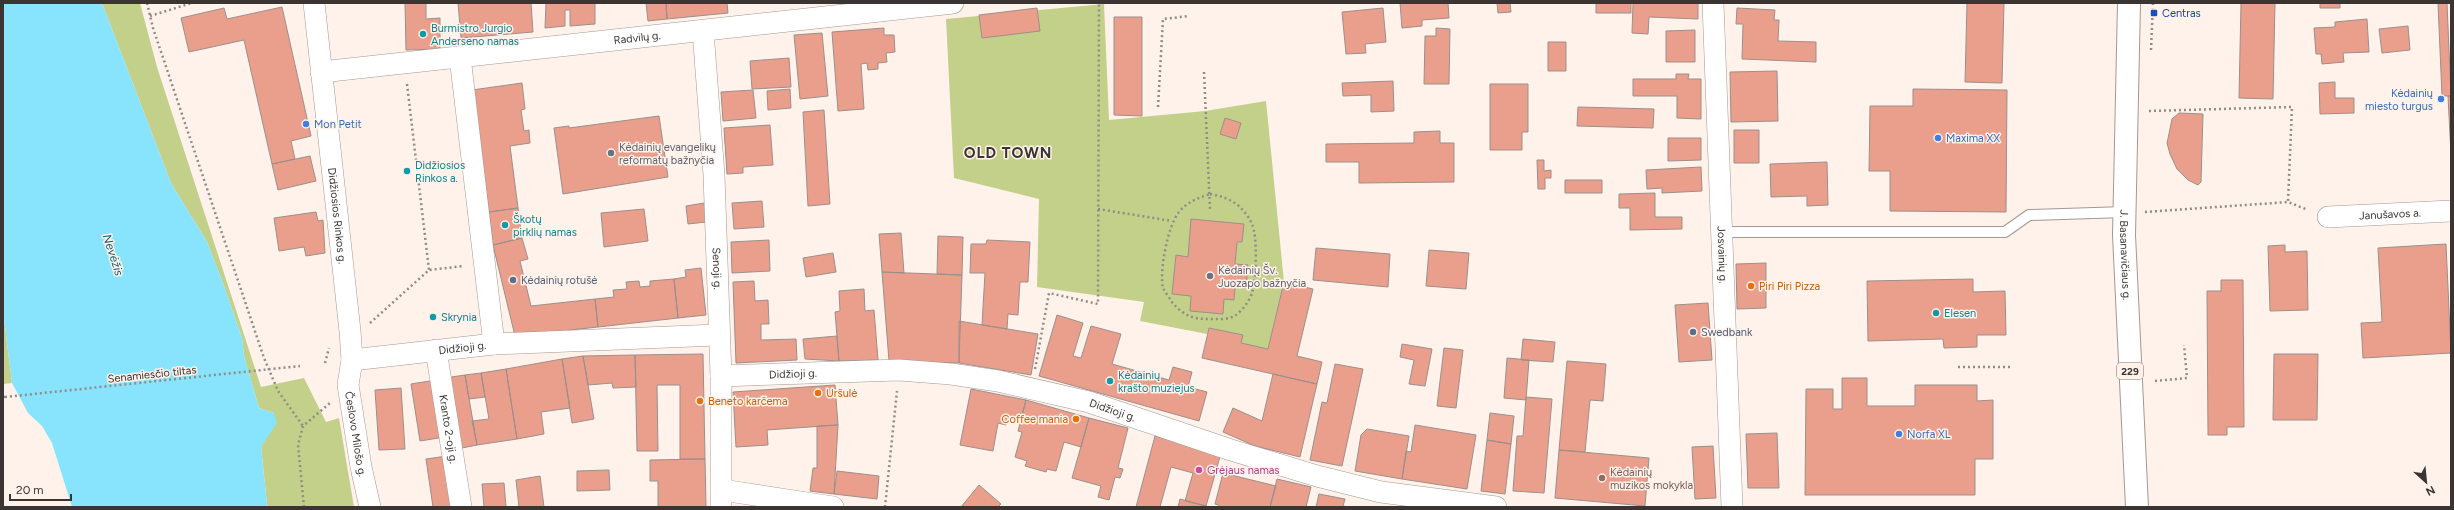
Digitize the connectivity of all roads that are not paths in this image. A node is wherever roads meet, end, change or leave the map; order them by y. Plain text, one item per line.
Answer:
1 (314, 3) edge
2 (953, 3) edge
3 (1713, 3) edge
4 (2129, 3) edge
5 (703, 31) junction
6 (460, 57) junction
7 (321, 72) junction
8 (2451, 211) edge
9 (2124, 212) junction
10 (2328, 217) road end
11 (1721, 232) junction
12 (718, 335) junction
13 (494, 344) junction
14 (436, 350) junction
15 (352, 360) junction
16 (721, 376) junction
17 (721, 499) edge
18 (1380, 499) edge
19 (370, 507) edge
20 (461, 507) edge
21 (832, 507) edge
22 (1496, 507) edge
23 (1732, 507) edge
24 (2137, 507) edge

1 - 7 street, Didžiosios Rinkos g.
2 - 5 street, Radvilų g.
3 - 11 street, Josvainių g.
4 - 9 main road, J. Basanavičiaus g. / 229
5 - 6 street, Radvilų g.
5 - 12 street, Senoji g.
6 - 7 street, Radvilų g.
6 - 13 street
7 - 15 street, Didžiosios Rinkos g.
8 - 10 street, Janušavos a.
9 - 11 lane
9 - 24 main road, J. Basanavičiaus g. / 229
11 - 23 street, Josvainių g.
12 - 13 street, Didžioji g.
12 - 16 street, Senoji g.
13 - 14 street, Didžioji g.
14 - 15 street, Didžioji g.
14 - 20 street, Kranto 2-oji g.
15 - 19 street, Česlovo Milošo g.
16 - 17 street, Senoji g.
16 - 18 street, Didžioji g.
17 - 21 street
18 - 22 street, Didžioji g.

